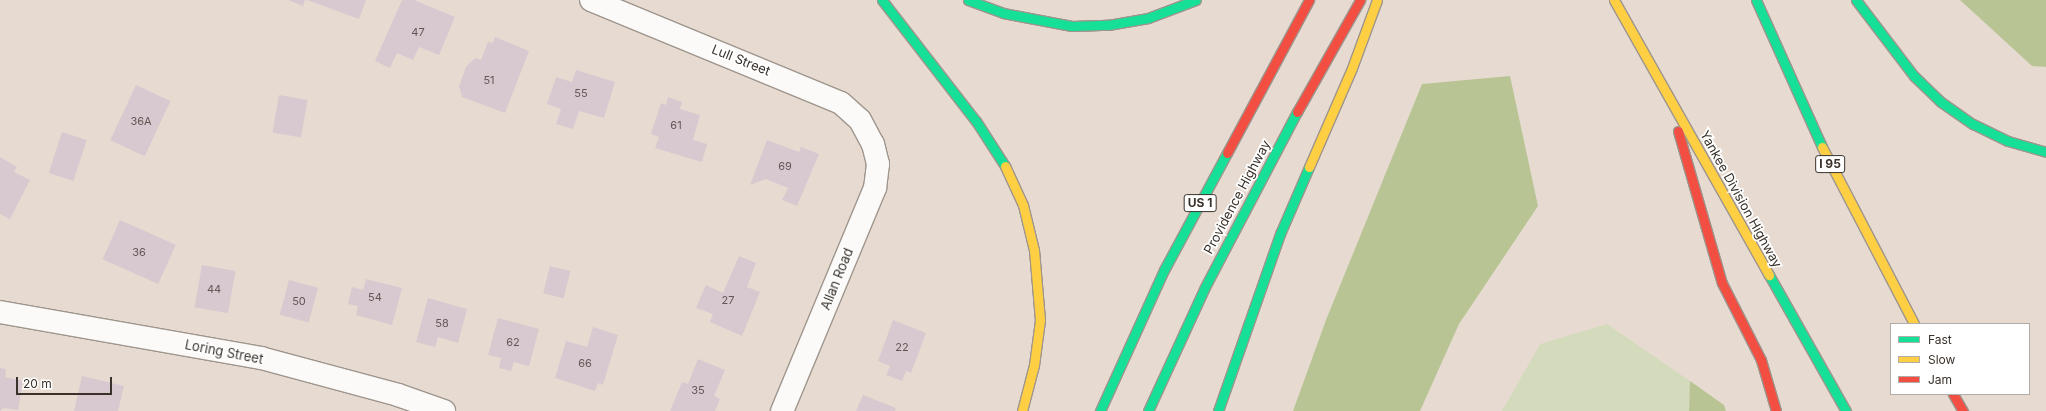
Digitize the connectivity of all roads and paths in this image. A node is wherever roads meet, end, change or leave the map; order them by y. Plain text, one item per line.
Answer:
1 (591, 0) edge
2 (882, 0) edge
3 (968, 0) edge
4 (1196, 0) edge
5 (1309, 0) edge
6 (1360, 0) edge
7 (1377, 0) edge
8 (1614, 0) edge
9 (1756, 0) edge
10 (1856, 0) edge
11 (1669, 97) junction
12 (873, 144) joint
13 (2046, 152) edge
14 (0, 312) edge
15 (1913, 323) edge
16 (1954, 395) edge
17 (444, 411) edge
18 (782, 411) edge
19 (1022, 411) edge
20 (1100, 411) edge
21 (1148, 411) edge
22 (1218, 411) edge
23 (1776, 411) edge
24 (1846, 411) edge
25 (1962, 411) edge

1 - 12 street, Lull Street
2 - 19 main road
3 - 4 main road
5 - 20 main road, US 1
6 - 21 main road, Providence Highway
7 - 22 main road
8 - 11 main road, Yankee Division Highway
9 - 15 main road, I 95
10 - 13 main road
11 - 23 main road
11 - 24 main road, Yankee Division Highway
12 - 18 street, Allan Road
14 - 17 street, Loring Street
16 - 25 main road

